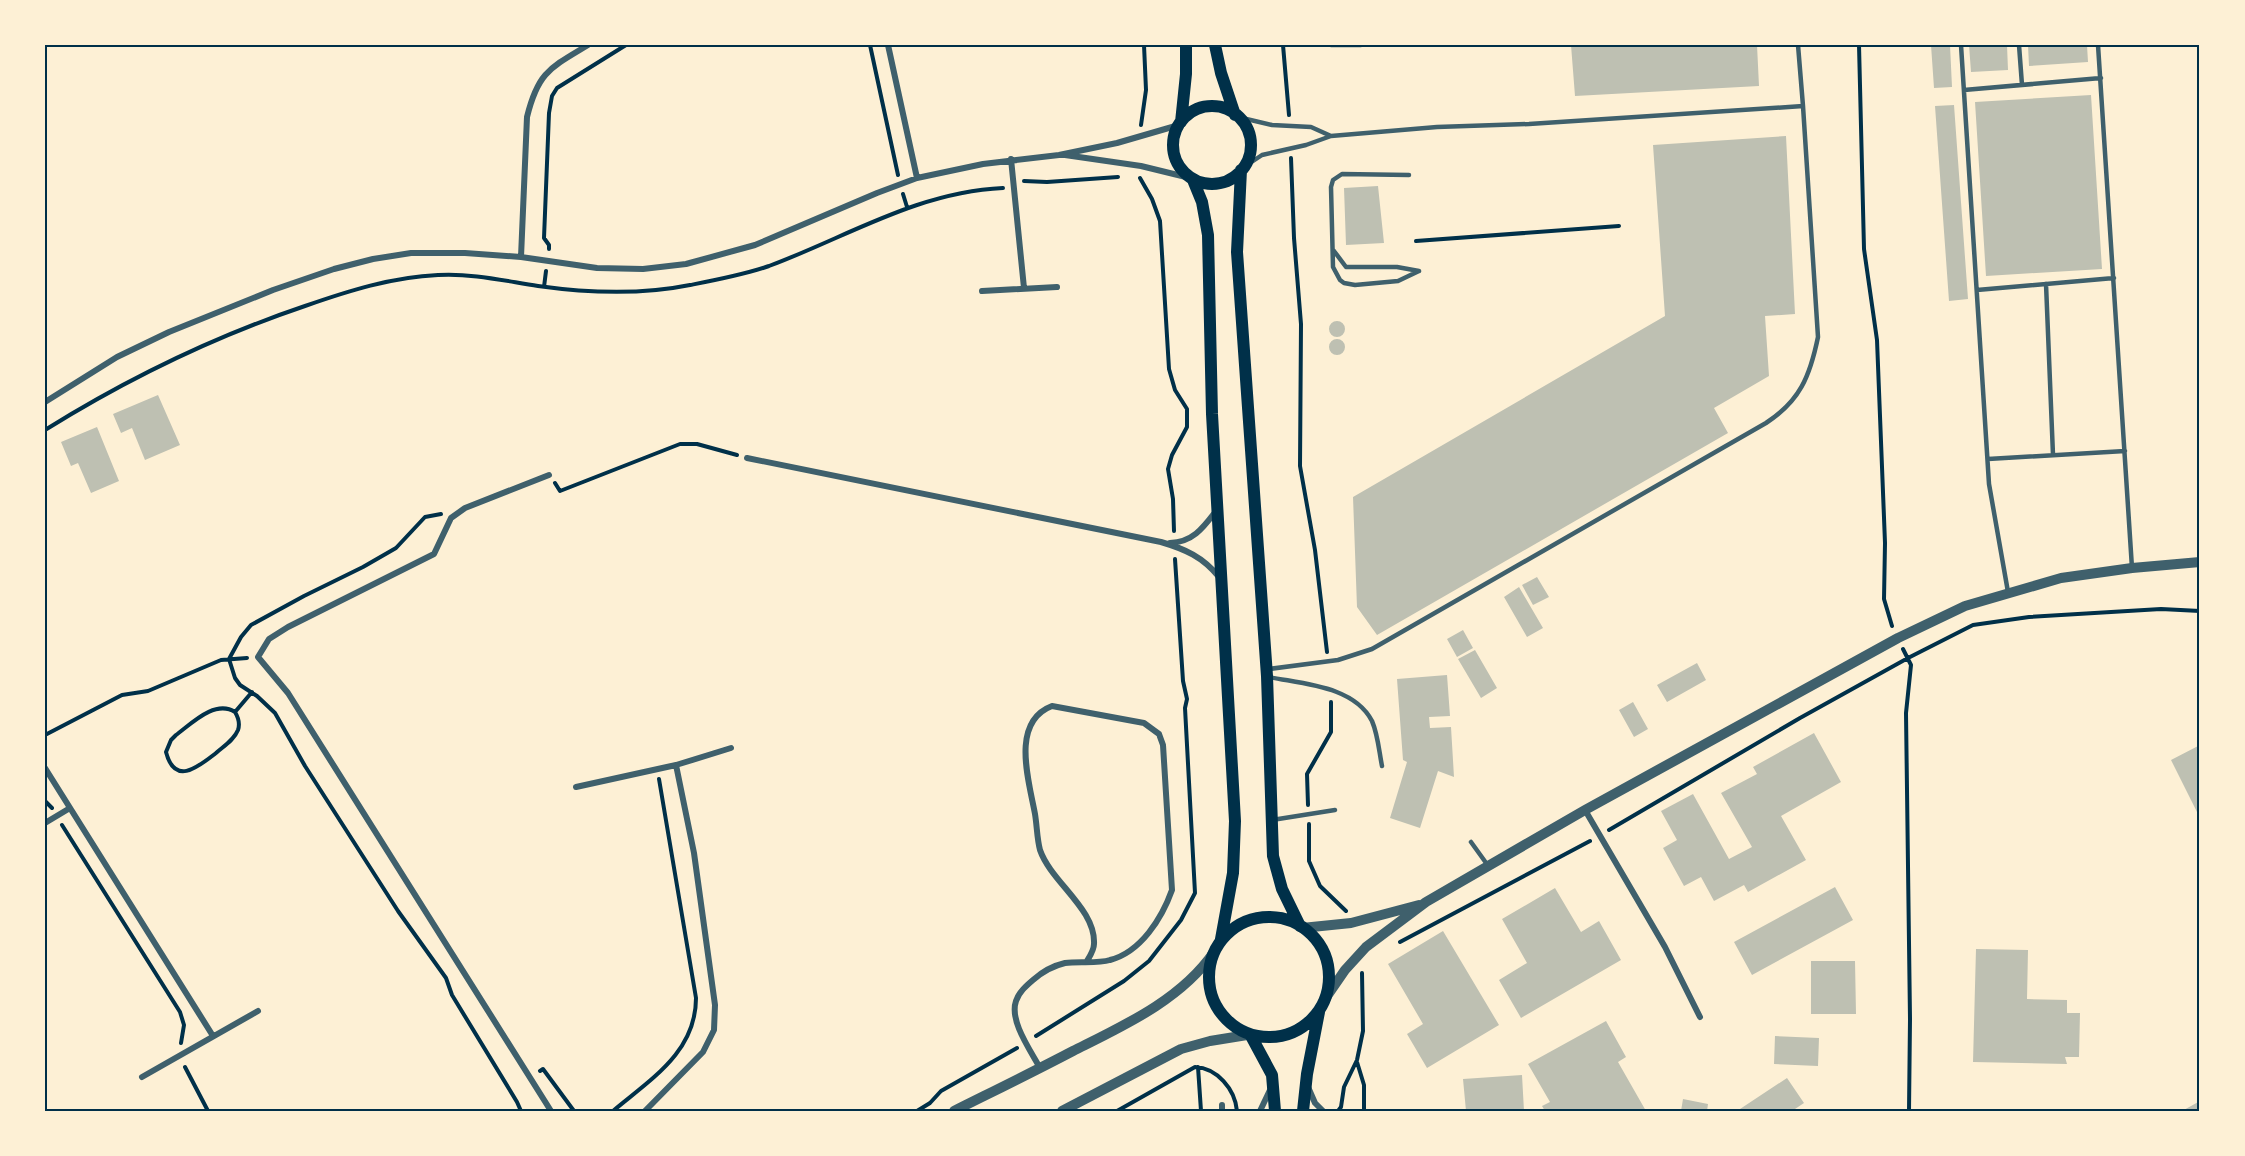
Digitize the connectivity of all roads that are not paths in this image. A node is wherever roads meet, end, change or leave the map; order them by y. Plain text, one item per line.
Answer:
1 (588, 45) edge
2 (888, 45) edge
3 (1215, 45) edge
4 (1331, 45) edge
5 (1361, 45) edge
6 (1798, 45) edge
7 (1961, 45) edge
8 (2019, 45) edge
9 (2098, 45) edge
10 (1184, 47) edge
11 (2101, 78) junction
12 (2022, 85) junction
13 (1964, 90) junction
14 (1803, 106) junction
15 (1237, 116) junction
16 (1180, 124) junction
17 (1330, 136) junction
18 (1059, 155) junction
19 (1011, 159) junction
20 (1243, 168) junction
21 (1409, 175) dead end
22 (917, 178) junction
23 (1192, 179) junction
24 (1333, 249) junction
25 (521, 257) junction
26 (2114, 278) junction
27 (2046, 284) junction
28 (1057, 287) dead end
29 (1024, 288) junction
30 (1977, 290) junction
31 (982, 291) dead end
32 (45, 402) edge
33 (2125, 451) junction
34 (2053, 455) junction
35 (747, 458) road end
36 (1988, 459) junction
37 (549, 475) road end
38 (1216, 511) junction
39 (1175, 544) junction
40 (2200, 562) edge
41 (2132, 568) junction
42 (1221, 580) junction
43 (2008, 592) junction
44 (1266, 672) junction
45 (731, 748) dead end
46 (676, 765) junction
47 (1382, 766) dead end
48 (45, 768) edge
49 (576, 787) dead end
50 (70, 808) junction
51 (1335, 810) dead end
52 (1585, 810) junction
53 (1271, 820) junction
54 (45, 823) edge
55 (1471, 842) dead end
56 (1490, 867) junction
57 (1426, 902) junction
58 (1301, 927) junction
59 (1221, 939) junction
60 (1214, 952) junction
61 (1087, 961) junction
62 (1322, 1005) junction
63 (258, 1011) dead end
64 (1700, 1017) dead end
65 (213, 1036) junction
66 (1249, 1036) junction
67 (1040, 1068) junction
68 (142, 1077) dead end
69 (1273, 1078) junction
70 (1306, 1084) junction
71 (551, 1111) edge
72 (645, 1111) edge
73 (954, 1111) edge
74 (1062, 1111) edge
75 (1260, 1111) edge
76 (1275, 1111) edge
77 (1303, 1111) edge
78 (1323, 1111) edge

1 - 25 street
2 - 22 street
3 - 15 main road
4 - 5 lane
6 - 14 lane
7 - 13 lane
8 - 12 lane
9 - 11 lane
10 - 16 main road
11 - 12 lane
11 - 26 lane
12 - 13 lane
13 - 30 lane
14 - 17 lane
14 - 44 lane
15 - 16 main road
15 - 17 lane
15 - 20 main road
16 - 18 street
16 - 23 main road
17 - 20 lane
18 - 19 street
18 - 23 street
19 - 22 street
19 - 29 street
20 - 23 main road
20 - 44 main road
21 - 24 lane
22 - 25 street
23 - 38 main road
24 - 24 lane
25 - 32 street
26 - 27 lane
26 - 33 lane
27 - 30 lane
27 - 34 lane
28 - 29 street
29 - 31 street
30 - 36 lane
33 - 34 lane
33 - 41 lane
34 - 36 lane
35 - 39 street
36 - 43 lane
37 - 71 street
38 - 39 street
38 - 42 main road
39 - 42 street
40 - 41 street
41 - 43 street
42 - 59 main road
43 - 52 street
44 - 47 lane
44 - 53 main road
45 - 46 street
46 - 49 street
46 - 72 street
48 - 50 street
50 - 54 street
50 - 65 street
51 - 53 lane
52 - 56 street
52 - 64 street
53 - 58 main road
55 - 56 lane
56 - 57 street
57 - 58 street
57 - 62 street
58 - 59 main road
58 - 62 main road
59 - 60 main road
60 - 66 main road
60 - 67 street
61 - 61 street
61 - 67 street
62 - 66 main road
62 - 70 main road
63 - 65 street
65 - 68 street
66 - 69 main road
66 - 74 street
67 - 73 street
69 - 75 street
69 - 76 main road
70 - 77 main road
70 - 78 street

